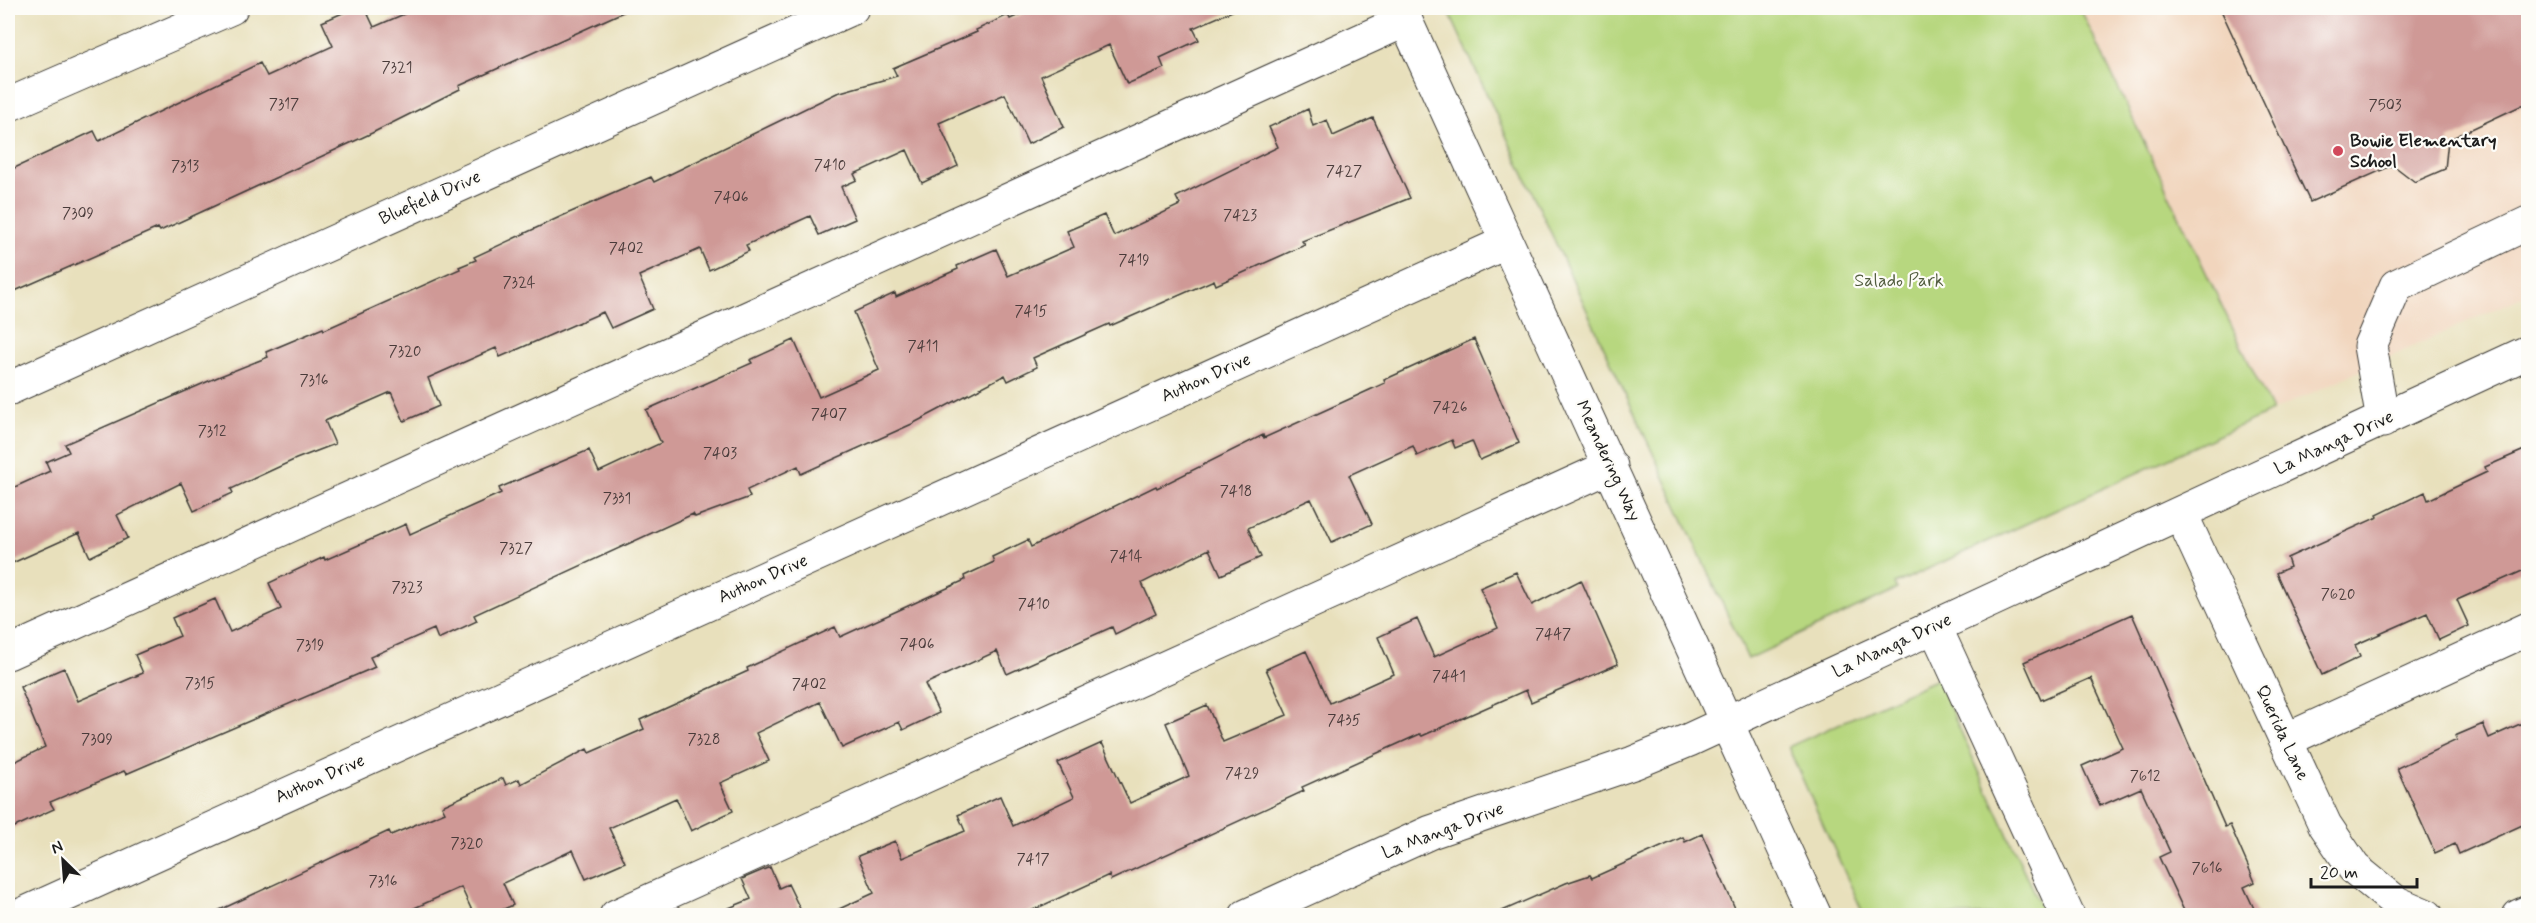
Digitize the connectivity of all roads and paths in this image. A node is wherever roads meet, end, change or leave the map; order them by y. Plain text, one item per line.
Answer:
1 (231, 8) edge
2 (852, 8) edge
3 (1403, 14) edge
4 (8, 105) edge
5 (2529, 223) edge
6 (1507, 242) junction
7 (2529, 352) edge
8 (8, 389) edge
9 (2383, 421) junction
10 (1611, 466) junction
11 (2181, 514) junction
12 (1935, 627) junction
13 (2529, 629) edge
14 (8, 653) edge
15 (1728, 722) junction
16 (2286, 740) junction
17 (2529, 912) edge
18 (19, 915) edge
19 (616, 915) edge
20 (1246, 915) edge
21 (1815, 915) edge
22 (2068, 915) edge
23 (2427, 915) edge
24 (2519, 915) edge

1 - 4 street
2 - 8 street, Bluefield Drive
3 - 6 street, Meandering Way
3 - 14 street
5 - 9 street
6 - 10 street, Meandering Way
6 - 18 street, Authon Drive
7 - 9 street, La Manga Drive
9 - 11 street, La Manga Drive
10 - 15 street, Meandering Way
10 - 19 street
11 - 12 street, La Manga Drive
11 - 16 street, Querida Lane
12 - 15 street, La Manga Drive
12 - 22 street
13 - 16 street
15 - 20 street, La Manga Drive
15 - 21 street, Meandering Way
16 - 23 street, Querida Lane
17 - 24 street

